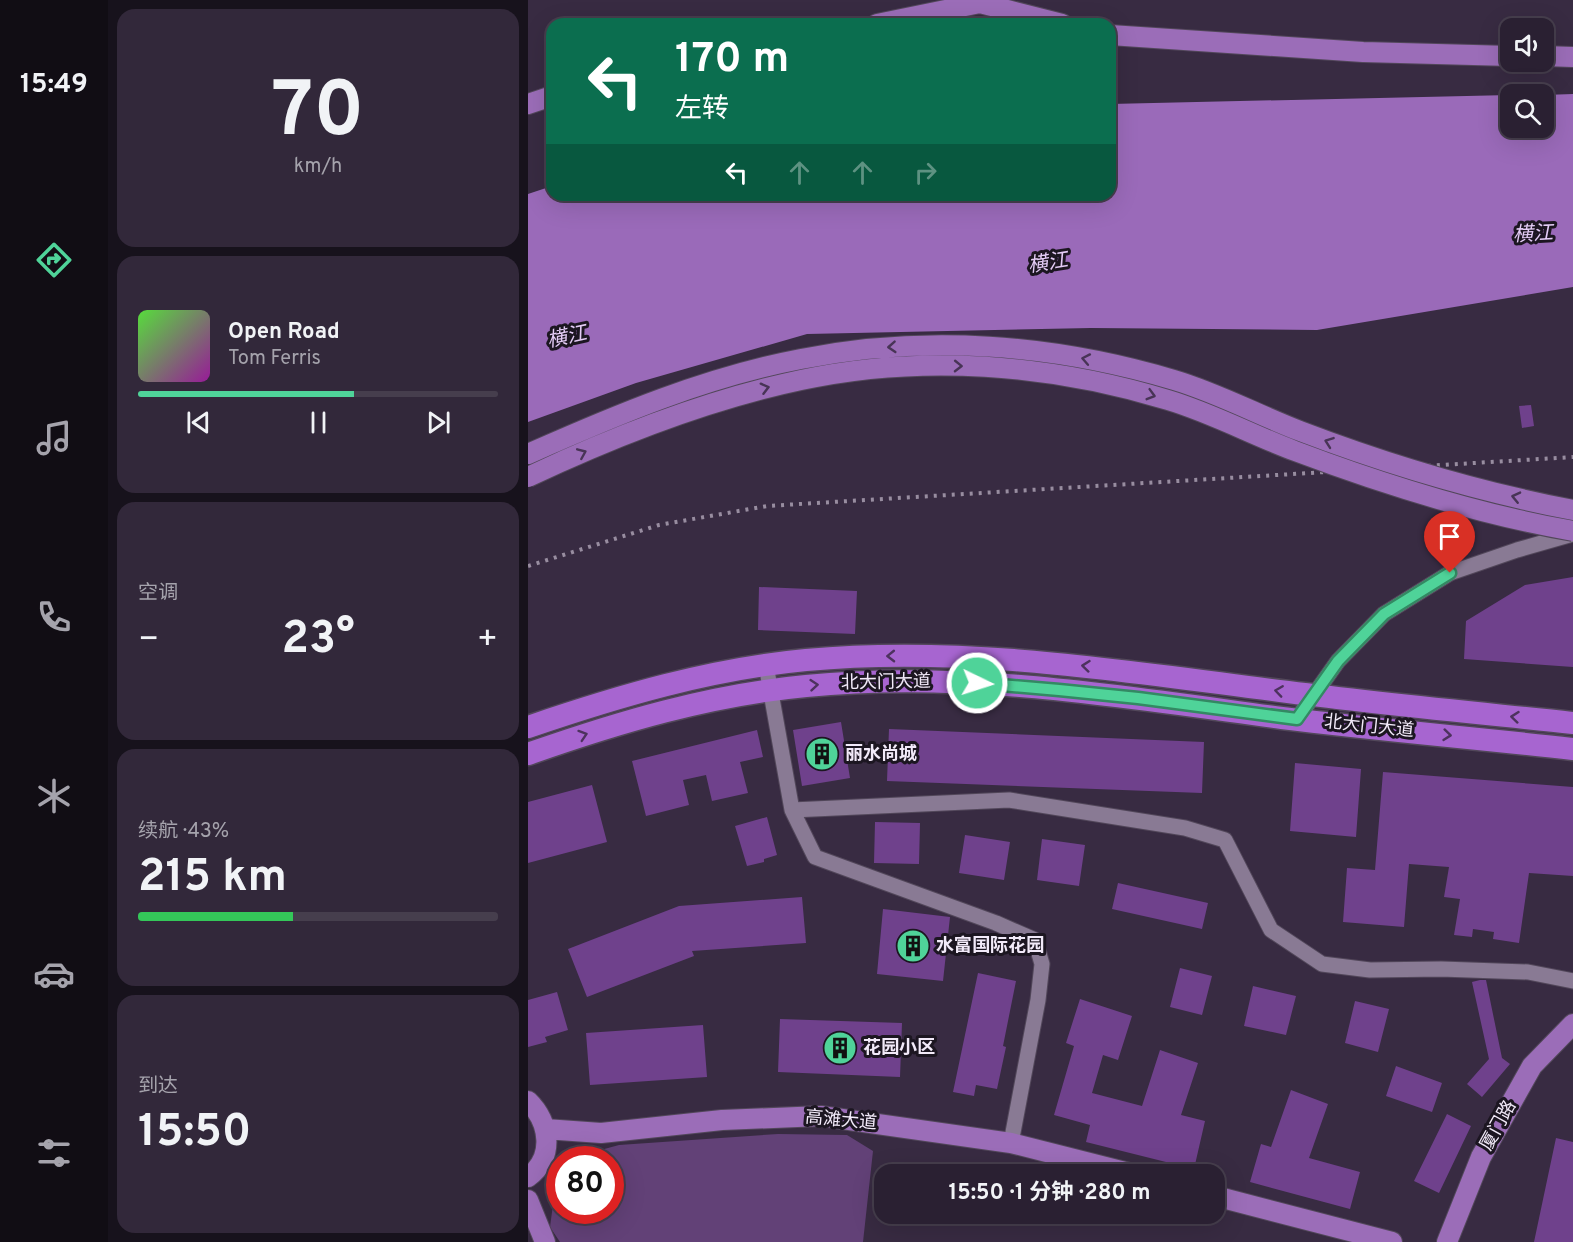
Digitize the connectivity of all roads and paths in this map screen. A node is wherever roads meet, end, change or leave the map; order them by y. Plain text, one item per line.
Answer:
1 (906, 18) edge
2 (1039, 18) edge
3 (1116, 35) edge
4 (1500, 56) edge
5 (1554, 56) edge
6 (1573, 57) edge
7 (546, 98) edge
8 (528, 104) edge
9 (528, 454) edge
10 (528, 477) edge
11 (1573, 510) edge
12 (1573, 533) edge
13 (766, 665) junction
14 (770, 690) junction
15 (1313, 695) junction
16 (1297, 719) junction
17 (1573, 723) edge
18 (528, 727) edge
19 (1573, 748) edge
20 (528, 754) edge
21 (792, 810) junction
22 (1573, 981) edge
23 (1573, 1024) edge
24 (528, 1101) edge
25 (545, 1129) junction
26 (1011, 1143) junction
27 (1094, 1164) edge
28 (528, 1177) edge
29 (1225, 1199) edge
30 (528, 1200) edge
31 (545, 1242) edge
32 (1392, 1242) edge
33 (1447, 1242) edge

1 - 2 main road
3 - 4 main road
5 - 6 main road
7 - 8 main road
11 -> 9 main road, bridge
10 -> 12 main road, bridge
12 - 15 street
13 - 14 street
15 -> 13 highway, 北大门大道
13 - 18 highway, 北大门大道
14 -> 16 highway, 北大门大道
20 -> 14 highway, 北大门大道
14 - 21 street
15 - 16 street
17 -> 15 highway, 北大门大道
16 -> 19 highway, 北大门大道
21 - 22 street
21 - 26 street
23 - 33 main road, 厦门路
24 - 25 main road
25 - 26 main road, 高滩大道
25 - 28 main road
26 - 27 main road, 高滩大道
29 - 32 main road
30 - 31 main road

